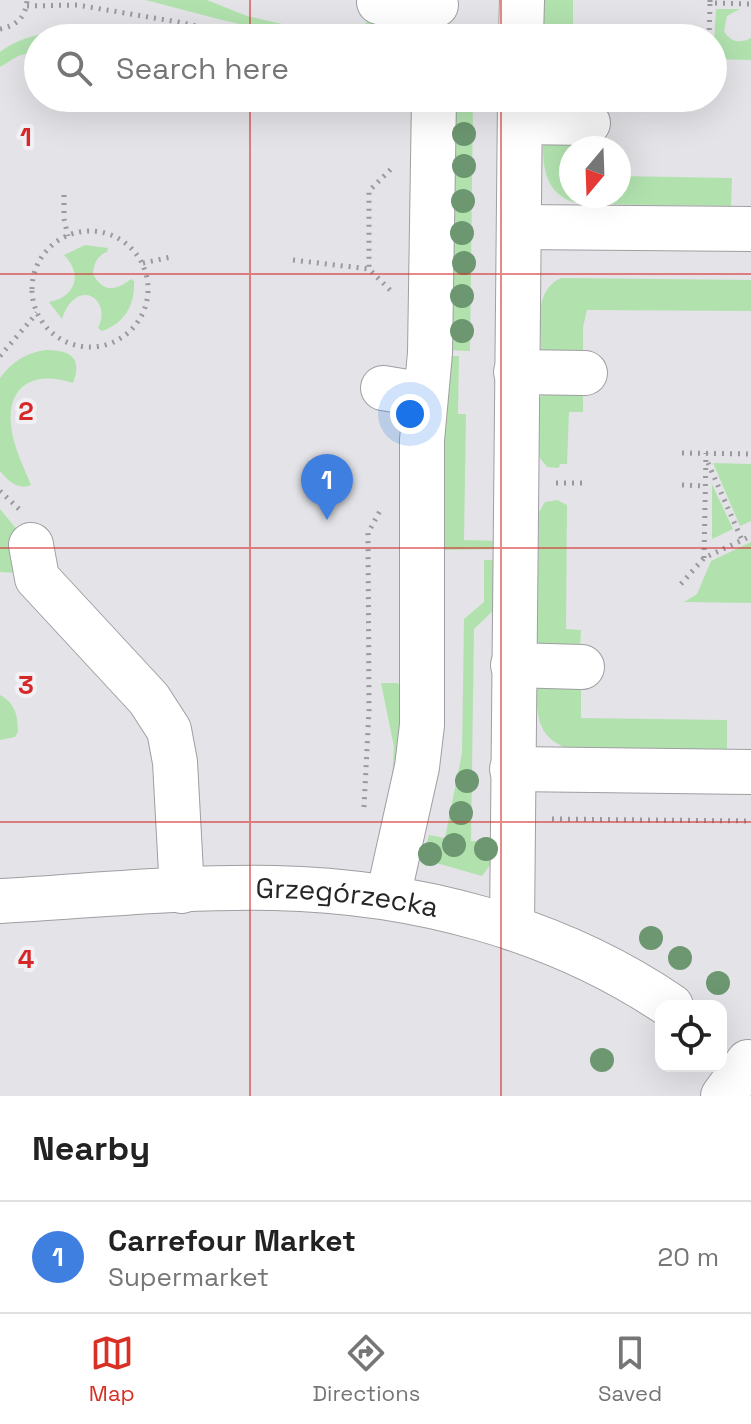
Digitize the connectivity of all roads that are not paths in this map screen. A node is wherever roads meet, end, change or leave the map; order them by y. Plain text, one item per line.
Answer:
1 (522, 0) edge
2 (379, 2) edge
3 (436, 14) edge
4 (521, 24) edge
5 (434, 112) edge
6 (520, 112) edge
7 (530, 112) edge
8 (588, 123) dead end
9 (519, 227) junction
10 (751, 229) edge
11 (516, 372) junction
12 (585, 373) dead end
13 (383, 388) dead end
14 (425, 395) junction
15 (31, 545) dead end
16 (513, 665) junction
17 (582, 667) dead end
18 (512, 769) junction
19 (751, 772) edge
20 (182, 891) junction
21 (388, 897) junction
22 (0, 901) edge
23 (512, 928) junction
24 (661, 1000) edge

1 - 4 street
2 - 3 street
5 - 14 street
6 - 9 street
7 - 8 street
9 - 10 street
9 - 11 street
11 - 12 street
11 - 16 street
13 - 14 street
14 - 21 street
15 - 20 street
16 - 17 street
16 - 18 street
18 - 19 street
18 - 23 street
20 - 21 street, Grzegórzecka
20 - 22 street, Grzegórzecka
21 - 23 street, Grzegórzecka
23 - 24 street, Grzegórzecka

